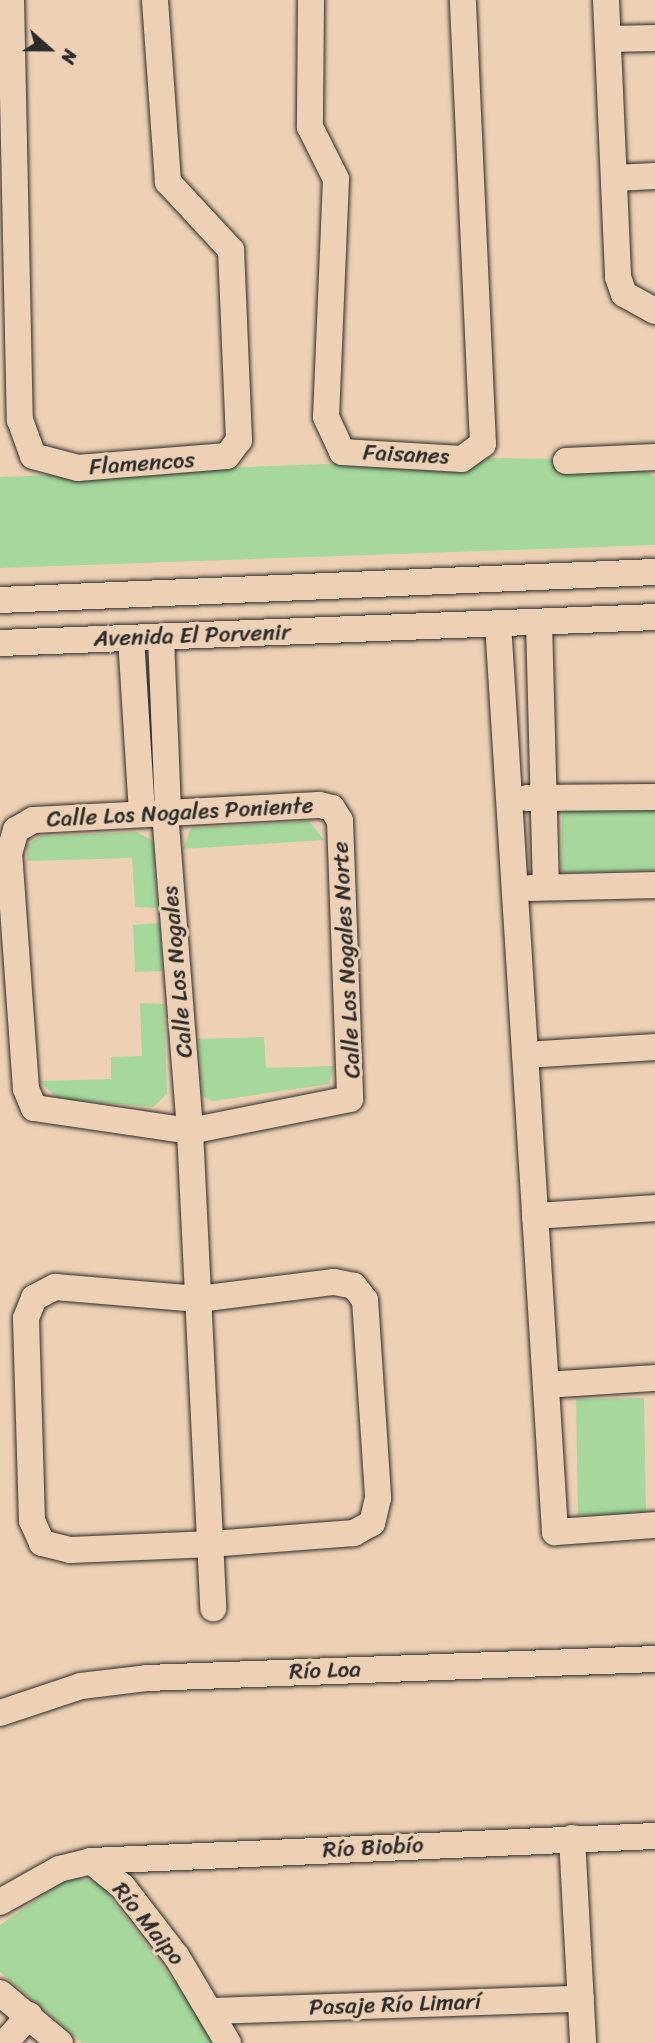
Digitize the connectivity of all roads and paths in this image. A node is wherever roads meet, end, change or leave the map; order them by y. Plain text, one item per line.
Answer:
1 (11, 0) edge
2 (155, 0) edge
3 (311, 0) edge
4 (463, 0) edge
5 (606, 0) edge
6 (655, 38) edge
7 (608, 39) junction
8 (655, 177) edge
9 (614, 178) junction
10 (655, 311) edge
11 (655, 457) edge
12 (566, 461) dead end
13 (655, 572) edge
14 (382, 584) junction
15 (0, 600) edge
16 (655, 617) edge
17 (539, 622) junction
18 (498, 623) junction
19 (384, 628) junction
20 (161, 637) junction
21 (131, 638) junction
22 (0, 643) edge
23 (655, 797) edge
24 (508, 798) junction
25 (543, 798) junction
26 (158, 812) junction
27 (340, 821) joint
28 (655, 885) edge
29 (546, 887) junction
30 (514, 888) junction
31 (655, 1047) edge
32 (525, 1055) junction
33 (190, 1131) junction
34 (655, 1208) edge
35 (535, 1216) junction
36 (198, 1299) junction
37 (655, 1378) edge
38 (546, 1385) junction
39 (655, 1525) edge
40 (212, 1544) junction
41 (213, 1608) dead end
42 (655, 1659) edge
43 (0, 1713) edge
44 (655, 1836) edge
45 (572, 1838) junction
46 (91, 1861) junction
47 (0, 1902) edge
48 (581, 1998) junction
49 (9, 2004) edge
50 (210, 2011) junction
51 (5, 2043) edge
52 (60, 2043) edge
53 (228, 2043) edge
54 (583, 2043) edge

1 - 2 street, Flamencos
3 - 4 street, Faisanes
5 - 7 street
6 - 7 street
7 - 9 street
8 - 9 street
9 - 10 street
11 - 12 street
13 - 14 street, Avenida El Porvenir
14 - 15 street, Avenida El Porvenir
14 - 19 street
16 - 17 street, Avenida El Porvenir
17 - 18 street, Avenida El Porvenir
17 - 25 street
18 - 19 street, Avenida El Porvenir
18 - 24 street
19 - 20 street, Avenida El Porvenir
20 - 21 street, Avenida El Porvenir
20 - 26 street, Calle Los Nogales
21 - 22 street, Avenida El Porvenir
21 - 26 street, Calle Los Nogales
23 - 25 street
24 - 25 street
24 - 30 street
25 - 29 street
26 - 27 street, Calle Los Nogales Poniente
26 - 33 street, Calle Los Nogales
26 - 33 street, Calle Los Nogales Poniente
27 - 33 street, Calle Los Nogales Norte
28 - 29 street
29 - 30 street
30 - 32 street
31 - 32 street
32 - 35 street
33 - 36 street, Calle Los Nogales
34 - 35 street
35 - 38 street
36 - 40 street, Calle Los Nogales
36 - 40 street
36 - 40 street
37 - 38 street
38 - 39 street
40 - 41 street, Calle Los Nogales
42 - 43 street, Río Loa
44 - 45 street, Río Biobío
45 - 46 street, Río Biobío
45 - 48 street
46 - 47 street
46 - 50 street, Río Maipo
48 - 50 street, Pasaje Río Limarí
48 - 54 street
49 - 51 street
49 - 52 street
50 - 53 street, Río Maipo

